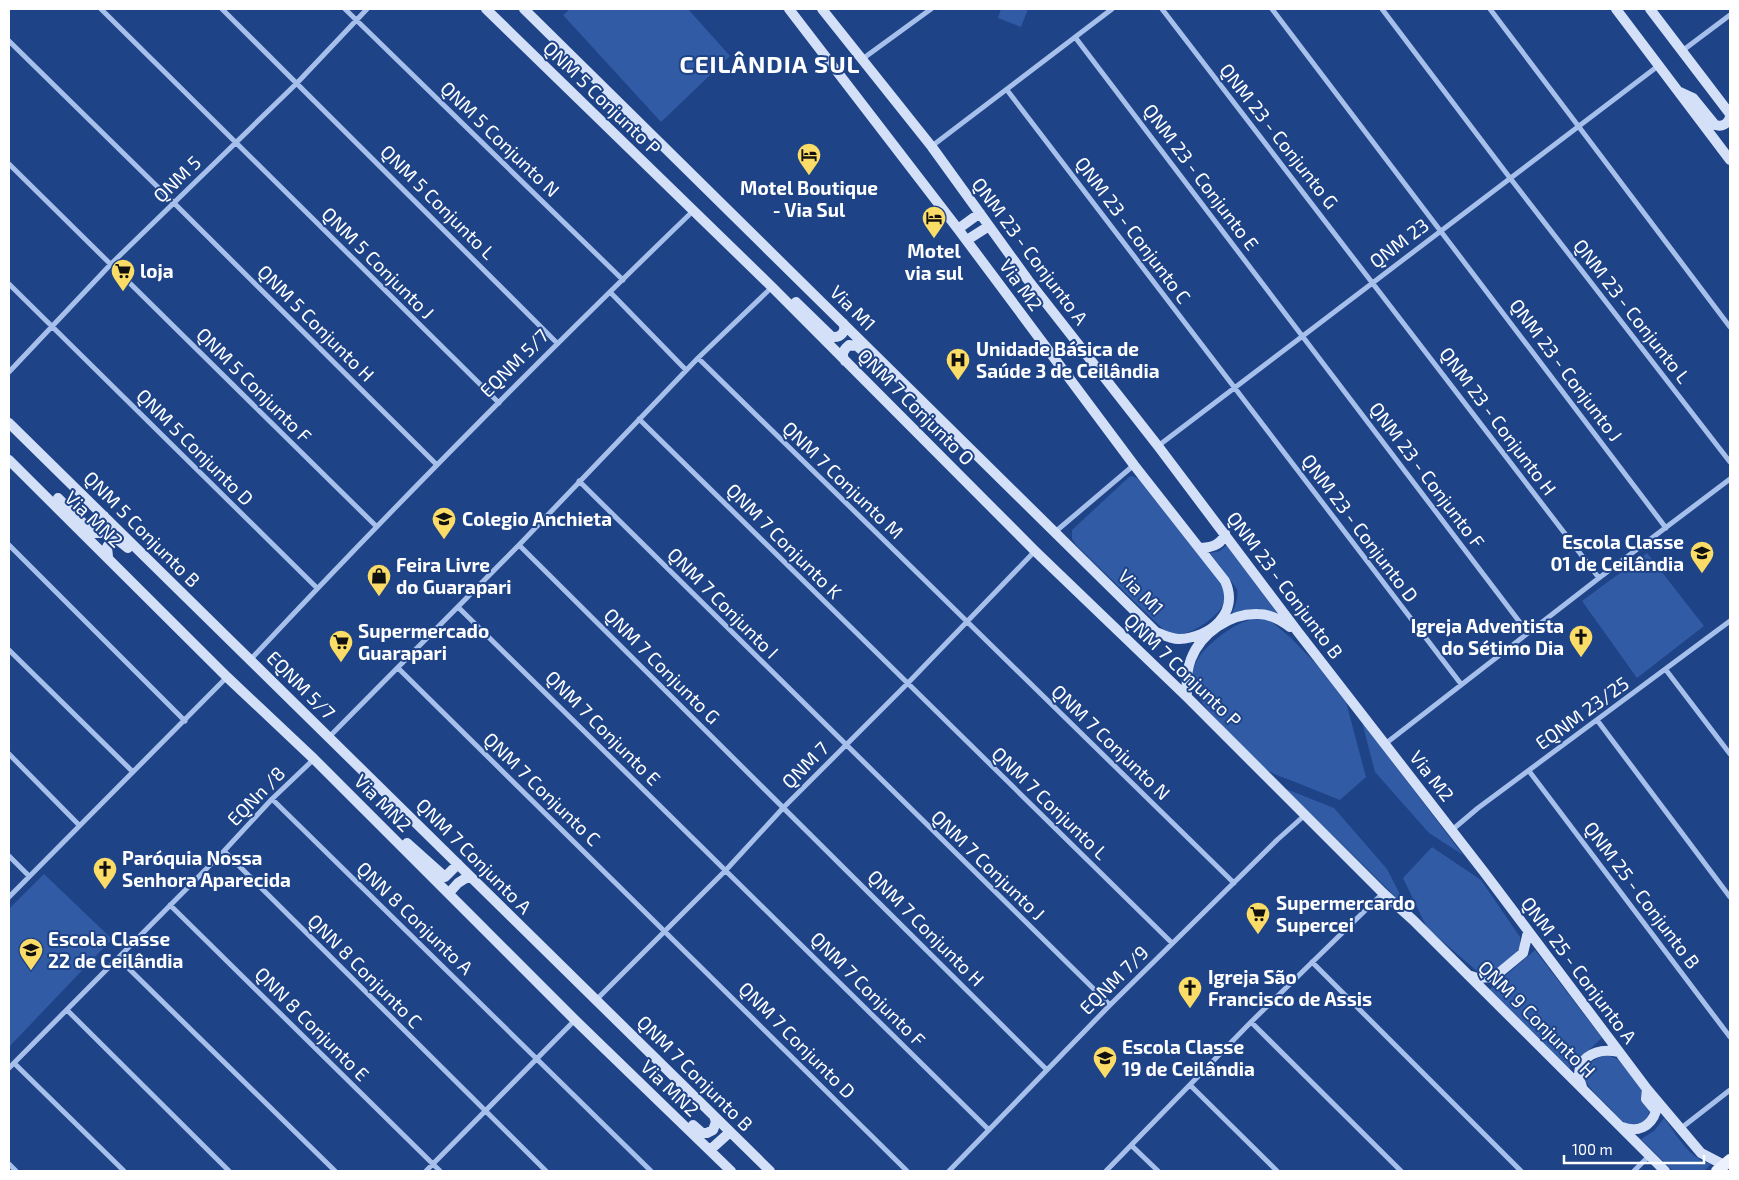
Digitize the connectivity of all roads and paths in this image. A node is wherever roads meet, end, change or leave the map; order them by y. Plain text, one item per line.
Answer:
1 (101, 9) edge
2 (222, 9) edge
3 (345, 9) edge
4 (367, 9) edge
5 (486, 9) edge
6 (524, 9) edge
7 (789, 9) edge
8 (822, 9) edge
9 (931, 9) edge
10 (1112, 9) edge
11 (1162, 9) edge
12 (1272, 9) edge
13 (1382, 9) edge
14 (1490, 9) edge
15 (1616, 9) edge
16 (1650, 10) edge
17 (1730, 15) edge
18 (356, 20) junction
19 (1075, 37) junction
20 (9, 41) edge
21 (1682, 51) junction
22 (861, 60) junction
23 (1658, 66) junction
24 (297, 83) junction
25 (1007, 90) junction
26 (1677, 90) junction
27 (1730, 115) edge
28 (1578, 125) junction
29 (237, 144) junction
30 (932, 147) junction
31 (1730, 160) edge
32 (9, 164) edge
33 (1510, 178) junction
34 (174, 202) junction
35 (692, 212) junction
36 (980, 213) junction
37 (988, 226) junction
38 (958, 229) junction
39 (1442, 230) junction
40 (966, 240) junction
41 (111, 264) junction
42 (750, 266) junction
43 (624, 280) junction
44 (1373, 282) junction
45 (9, 284) edge
46 (772, 287) junction
47 (610, 292) junction
48 (843, 323) junction
49 (52, 327) junction
50 (1730, 327) edge
51 (1303, 336) junction
52 (558, 343) junction
53 (698, 358) junction
54 (846, 361) junction
55 (686, 370) junction
56 (9, 372) edge
57 (1235, 389) junction
58 (499, 403) junction
59 (937, 416) junction
60 (639, 419) junction
61 (9, 423) edge
62 (1158, 446) junction
63 (1730, 462) edge
64 (12, 463) edge
65 (437, 465) junction
66 (1134, 465) junction
67 (1730, 479) edge
68 (579, 481) junction
69 (103, 515) junction
70 (376, 526) junction
71 (1666, 528) junction
72 (1055, 532) junction
73 (1225, 533) junction
74 (9, 545) edge
75 (519, 545) junction
76 (1199, 548) junction
77 (1035, 551) junction
78 (108, 557) junction
79 (1598, 578) junction
80 (317, 588) junction
81 (187, 598) junction
82 (458, 607) junction
83 (1730, 621) edge
84 (968, 622) junction
85 (1213, 628) junction
86 (1298, 632) junction
87 (1528, 633) junction
88 (9, 650) edge
89 (251, 659) junction
90 (398, 668) junction
91 (1666, 670) junction
92 (227, 677) junction
93 (907, 684) junction
94 (1461, 684) junction
95 (1187, 697) junction
96 (1597, 720) junction
97 (185, 721) junction
98 (329, 737) junction
99 (1385, 744) junction
100 (845, 746) junction
101 (9, 754) edge
102 (1730, 754) edge
103 (314, 759) junction
104 (1529, 771) junction
105 (133, 772) junction
106 (272, 799) junction
107 (783, 808) junction
108 (368, 814) junction
109 (1305, 815) junction
110 (79, 825) junction
111 (1452, 830) junction
112 (224, 851) junction
113 (9, 856) edge
114 (458, 864) junction
115 (726, 870) junction
116 (29, 876) junction
117 (468, 876) junction
118 (1234, 883) junction
119 (449, 893) junction
120 (1382, 893) junction
121 (9, 897) edge
122 (1730, 897) edge
123 (170, 905) junction
124 (665, 931) junction
125 (1528, 932) junction
126 (1172, 943) junction
127 (118, 958) junction
128 (1312, 962) junction
129 (1467, 975) junction
130 (596, 1000) junction
131 (1110, 1005) junction
132 (67, 1010) junction
133 (575, 1020) junction
134 (1251, 1022) junction
135 (1730, 1037) edge
136 (1619, 1052) junction
137 (537, 1058) junction
138 (616, 1060) junction
139 (14, 1063) junction
140 (9, 1068) edge
141 (1047, 1070) junction
142 (1190, 1085) junction
143 (1648, 1089) junction
144 (1583, 1090) junction
145 (1730, 1090) edge
146 (485, 1111) junction
147 (714, 1116) junction
148 (1617, 1123) junction
149 (989, 1130) junction
150 (1680, 1130) junction
151 (730, 1132) junction
152 (1132, 1146) junction
153 (710, 1150) junction
154 (1650, 1156) junction
155 (9, 1164) edge
156 (433, 1164) junction
157 (1724, 1165) edge
158 (16, 1171) edge
159 (124, 1171) edge
160 (229, 1171) edge
161 (335, 1171) edge
162 (426, 1171) edge
163 (440, 1171) edge
164 (546, 1171) edge
165 (652, 1171) edge
166 (731, 1171) edge
167 (770, 1171) edge
168 (907, 1171) edge
169 (949, 1171) edge
170 (1106, 1171) edge
171 (1158, 1171) edge
172 (1277, 1171) edge
173 (1400, 1171) edge
174 (1521, 1171) edge
175 (1634, 1171) edge
176 (1665, 1171) edge

1 - 29 street, QNM 5 Conjunto J
2 - 24 street, QNM 5 Conjunto L
3 - 18 street, QNM 5 Conjunto N
4 - 18 street, QNM 5
5 - 35 main road, QNM 5 Conjunto P
6 - 48 main road, Via M1
7 - 38 main road, Via M2
8 - 22 main road
9 - 22 street
10 - 19 street
11 - 44 street, QNM 23 - Conjunto G
12 - 39 street, QNM 23 - Conjunto J
13 - 33 street, QNM 23 - Conjunto L
14 - 28 street
15 - 23 main road
16 - 21 main road
17 - 21 street
18 - 24 street, QNM 5
18 - 43 street, QNM 5 Conjunto N
19 - 25 street
19 - 51 street, QNM 23 - Conjunto E
20 - 34 street, QNM 5 Conjunto H
21 - 27 main road
22 - 30 main road
23 - 26 main road
23 - 28 street, QNM 23
24 - 29 street, QNM 5
24 - 52 street, QNM 5 Conjunto L
25 - 30 street
25 - 57 street, QNM 23 - Conjunto C
26 - 27 main road
26 - 31 main road
28 - 33 street, QNM 23
28 - 50 street
29 - 34 street, QNM 5
29 - 58 street, QNM 5 Conjunto J
30 - 36 main road, QNM 23 - Conjunto A
32 - 41 street, QNM 5 Conjunto F
33 - 39 street, QNM 23
33 - 63 street, QNM 23 - Conjunto L
34 - 41 street, QNM 5
34 - 65 street, QNM 5 Conjunto H
35 - 42 main road
35 - 43 street, EQNM 5/7
36 - 37 main road, QNM 23 - Conjunto A
36 - 38 main road
37 - 40 main road
37 - 62 main road, QNM 23 - Conjunto A
38 - 40 main road, Via M2
39 - 44 street, QNM 23
39 - 71 street, QNM 23 - Conjunto J
40 - 66 main road, Via M2
41 - 49 street, QNM 5
41 - 70 street, QNM 5 Conjunto F
42 - 46 main road
42 - 48 main road
43 - 47 street, EQNM 5/7
44 - 51 street, QNM 23
44 - 79 street, QNM 23 - Conjunto H
45 - 49 street, QNM 5 Conjunto D
46 - 53 street, EQNM 5/7
46 - 54 main road, QNM 7 Conjunto O
47 - 52 street, EQNM 5/7
47 - 55 street
48 - 59 main road, Via M1
49 - 56 street, QNM 5
49 - 80 street, QNM 5 Conjunto D
51 - 57 street, QNM 23
51 - 87 street, QNM 23 - Conjunto F
52 - 58 street, EQNM 5/7
53 - 55 street, EQNM 5/7
53 - 84 street, QNM 7 Conjunto M
54 - 59 main road
54 - 77 main road, QNM 7 Conjunto O
55 - 60 street, EQNM 5/7
57 - 62 street, QNM 23
57 - 94 street, QNM 23 - Conjunto D
58 - 65 street, EQNM 5/7
59 - 72 main road, Via M1
60 - 68 street, EQNM 5/7
60 - 93 street, QNM 7 Conjunto K
61 - 69 main road, QNM 5 Conjunto B
62 - 73 main road, QNM 23 - Conjunto B
64 - 69 main road
64 - 78 main road, Via MN2
65 - 70 street, EQNM 5/7
66 - 72 street
66 - 76 main road, Via M2
67 - 71 street
68 - 75 street, EQNM 5/7
68 - 100 street, QNM 7 Conjunto I
69 - 81 main road, QNM 5 Conjunto B
70 - 80 street, EQNM 5/7
71 - 79 street
72 - 85 main road, Via M1
73 - 76 main road
73 - 86 main road, QNM 23 - Conjunto B
74 - 97 street
75 - 82 street, EQNM 5/7
75 - 107 street, QNM 7 Conjunto G
76 - 85 main road, Via M2
77 - 84 street, QNM 7
77 - 95 main road, QNM 7 Conjunto P
78 - 81 main road
78 - 92 main road, Via MN2
79 - 87 street
80 - 89 street, EQNM 5/7
81 - 89 main road, QNM 5 Conjunto B
82 - 90 street, EQNM 5/7
82 - 115 street, QNM 7 Conjunto E
83 - 91 street, EQNM 23/25
84 - 93 street, QNM 7
84 - 118 street, QNM 7 Conjunto N
85 - 86 main road
85 - 95 main road
86 - 99 main road, QNM 23 - Conjunto B
87 - 94 street
88 - 105 street
89 - 98 main road, EQNM 5/7
90 - 98 street, EQNM 5/7
90 - 124 street, QNM 7 Conjunto C
91 - 96 street, EQNM 23/25
91 - 102 street
92 - 97 street
92 - 103 main road, Via MN2
93 - 100 street, QNM 7
93 - 126 street, QNM 7 Conjunto L
94 - 99 street
95 - 109 main road, QNM 7 Conjunto P
96 - 104 street, EQNM 23/25
96 - 122 street
97 - 105 street
98 - 114 main road, QNM 7 Conjunto A
99 - 111 main road, Via M2
100 - 107 street, QNM 7
100 - 131 street, QNM 7 Conjunto J
101 - 110 street
103 - 106 street, EQNn /8
103 - 108 main road, Via MN2
104 - 111 street, EQNM 23/25
104 - 135 street, QNM 25 - Conjunto B
105 - 110 street
106 - 112 street, EQNn /8
106 - 137 street, QNN 8 Conjunto A
107 - 115 street, QNM 7
107 - 141 street, QNM 7 Conjunto H
108 - 114 main road
108 - 119 main road, Via MN2
109 - 118 street, EQNM 7/9
109 - 120 main road
110 - 116 street
111 - 125 main road, QNM 25 - Conjunto A
112 - 123 street, EQNn /8
112 - 146 street, QNN 8 Conjunto C
113 - 116 street
114 - 117 main road, QNM 7 Conjunto A
115 - 124 street, QNM 7
115 - 149 street, QNM 7 Conjunto F
116 - 121 street
117 - 119 main road
117 - 130 main road, QNM 7 Conjunto A
118 - 126 street, EQNM 7/9
119 - 133 main road, Via MN2
120 - 128 street
120 - 129 main road, QNM 9 Conjunto H
123 - 127 street, EQNn /8
123 - 156 street, QNN 8 Conjunto E
124 - 130 street, QNM 7
124 - 168 street, QNM 7 Conjunto D
125 - 129 main road
125 - 136 main road, QNM 25 - Conjunto A
126 - 131 street, EQNM 7/9
127 - 132 street, EQNn /8
127 - 161 street
128 - 134 street
128 - 174 street
129 - 144 main road, QNM 9 Conjunto H
130 - 147 main road, QNM 7 Conjunto B
131 - 141 street, EQNM 7/9
132 - 139 street, EQNn /8
132 - 160 street
133 - 137 street
133 - 138 main road, Via MN2
134 - 142 street
134 - 173 street
136 - 143 main road, QNM 25 - Conjunto A
136 - 144 main road
137 - 146 street
137 - 165 street, QNN 8 Conjunto A
138 - 147 main road
138 - 153 main road, Via MN2
139 - 140 street, EQNn /8
139 - 159 street
141 - 149 street, EQNM 7/9
142 - 152 street
142 - 172 street
143 - 148 main road
143 - 150 main road, QNM 25 - Conjunto A
144 - 148 main road, QNM 9 Conjunto H
145 - 150 street
146 - 156 street
146 - 164 street, QNN 8 Conjunto C
147 - 151 main road, QNM 7 Conjunto B
148 - 154 main road, QNM 9 Conjunto H
149 - 169 street, EQNM 7/9
150 - 157 main road, QNM 25 - Conjunto A
151 - 153 main road
151 - 167 main road, QNM 7 Conjunto B
152 - 170 street
152 - 171 street
153 - 166 main road, Via MN2
154 - 175 street
154 - 176 main road, QNM 9 Conjunto H
155 - 158 street
156 - 162 street
156 - 163 street, QNN 8 Conjunto E

